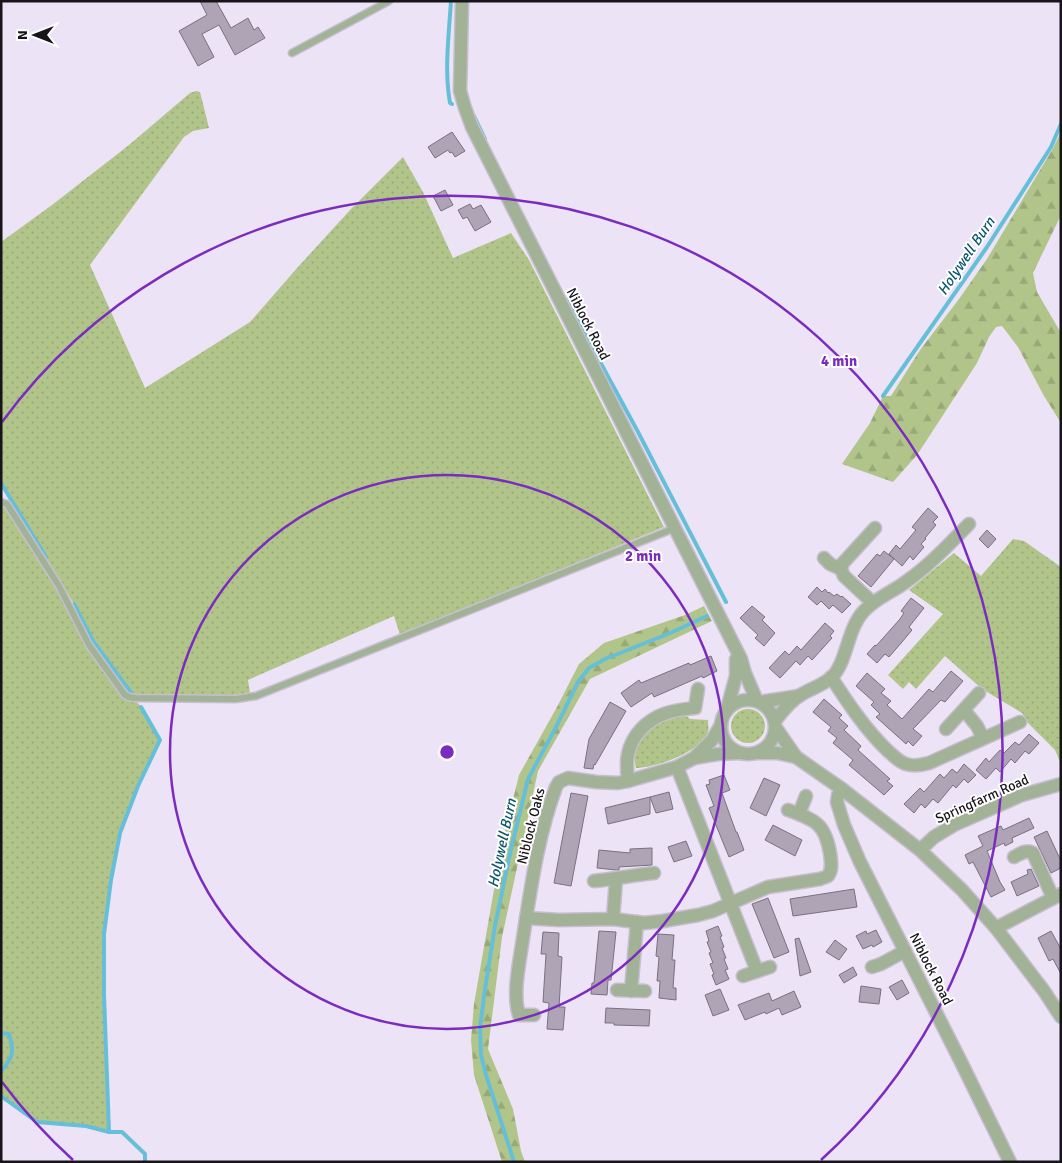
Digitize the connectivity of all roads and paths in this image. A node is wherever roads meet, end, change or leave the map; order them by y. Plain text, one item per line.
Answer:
1 (389, 1) edge
2 (462, 1) edge
3 (292, 53) dead end
4 (1, 502) edge
5 (969, 524) dead end
6 (674, 528) junction
7 (875, 528) dead end
8 (824, 558) dead end
9 (841, 569) junction
10 (873, 603) junction
11 (736, 650) junction
12 (831, 677) junction
13 (698, 689) dead end
14 (979, 693) dead end
15 (799, 696) junction
16 (759, 702) junction
17 (727, 709) junction
18 (964, 710) junction
19 (1020, 722) dead end
20 (776, 724) junction
21 (721, 726) junction
22 (946, 729) dead end
23 (984, 738) junction
24 (739, 753) junction
25 (756, 753) junction
26 (796, 757) junction
27 (694, 758) junction
28 (677, 767) junction
29 (628, 781) junction
30 (1061, 784) edge
31 (842, 788) junction
32 (806, 796) dead end
33 (920, 850) junction
34 (1014, 857) dead end
35 (654, 873) dead end
36 (616, 879) junction
37 (594, 881) dead end
38 (1057, 896) edge
39 (730, 904) junction
40 (526, 918) junction
41 (613, 918) junction
42 (637, 922) junction
43 (996, 928) junction
44 (905, 951) junction
45 (770, 967) dead end
46 (872, 967) dead end
47 (757, 971) junction
48 (743, 976) dead end
49 (617, 990) dead end
50 (631, 991) junction
51 (645, 991) dead end
52 (534, 1016) dead end
53 (1061, 1017) edge
54 (1010, 1162) edge

1 - 3 lane
2 - 6 street, Niblock Road
4 - 6 lane
5 - 10 street
6 - 11 street, Niblock Road
7 - 9 street
8 - 9 street
9 - 10 street
10 - 12 street
11 - 16 street, Niblock Road
11 - 17 street, Niblock Road
12 - 15 street
12 - 23 street
13 - 29 street
14 - 18 street
15 - 16 street
15 - 20 street
16 - 17 street
16 - 20 street
17 - 21 street
18 - 22 street
18 - 23 street
19 - 23 street
20 - 25 street
20 - 26 street
21 - 24 street
21 - 27 street, Niblock Oaks
24 - 25 street
24 - 27 street, Niblock Oaks
25 - 26 street
26 - 31 street
27 - 28 street, Niblock Oaks
28 - 29 street, Niblock Oaks
28 - 39 street
29 - 40 street, Niblock Oaks
30 - 33 street, Springfarm Road
31 - 33 street
31 - 44 street, Niblock Road
32 - 39 street
33 - 43 street
34 - 38 street
35 - 36 street
36 - 37 street
36 - 41 street
38 - 43 street
39 - 42 street
39 - 47 street
40 - 41 street
40 - 52 street, Niblock Oaks
41 - 42 street
42 - 50 street
43 - 53 street
44 - 46 street
44 - 54 street, Niblock Road
45 - 47 street
47 - 48 street
49 - 50 street
50 - 51 street

